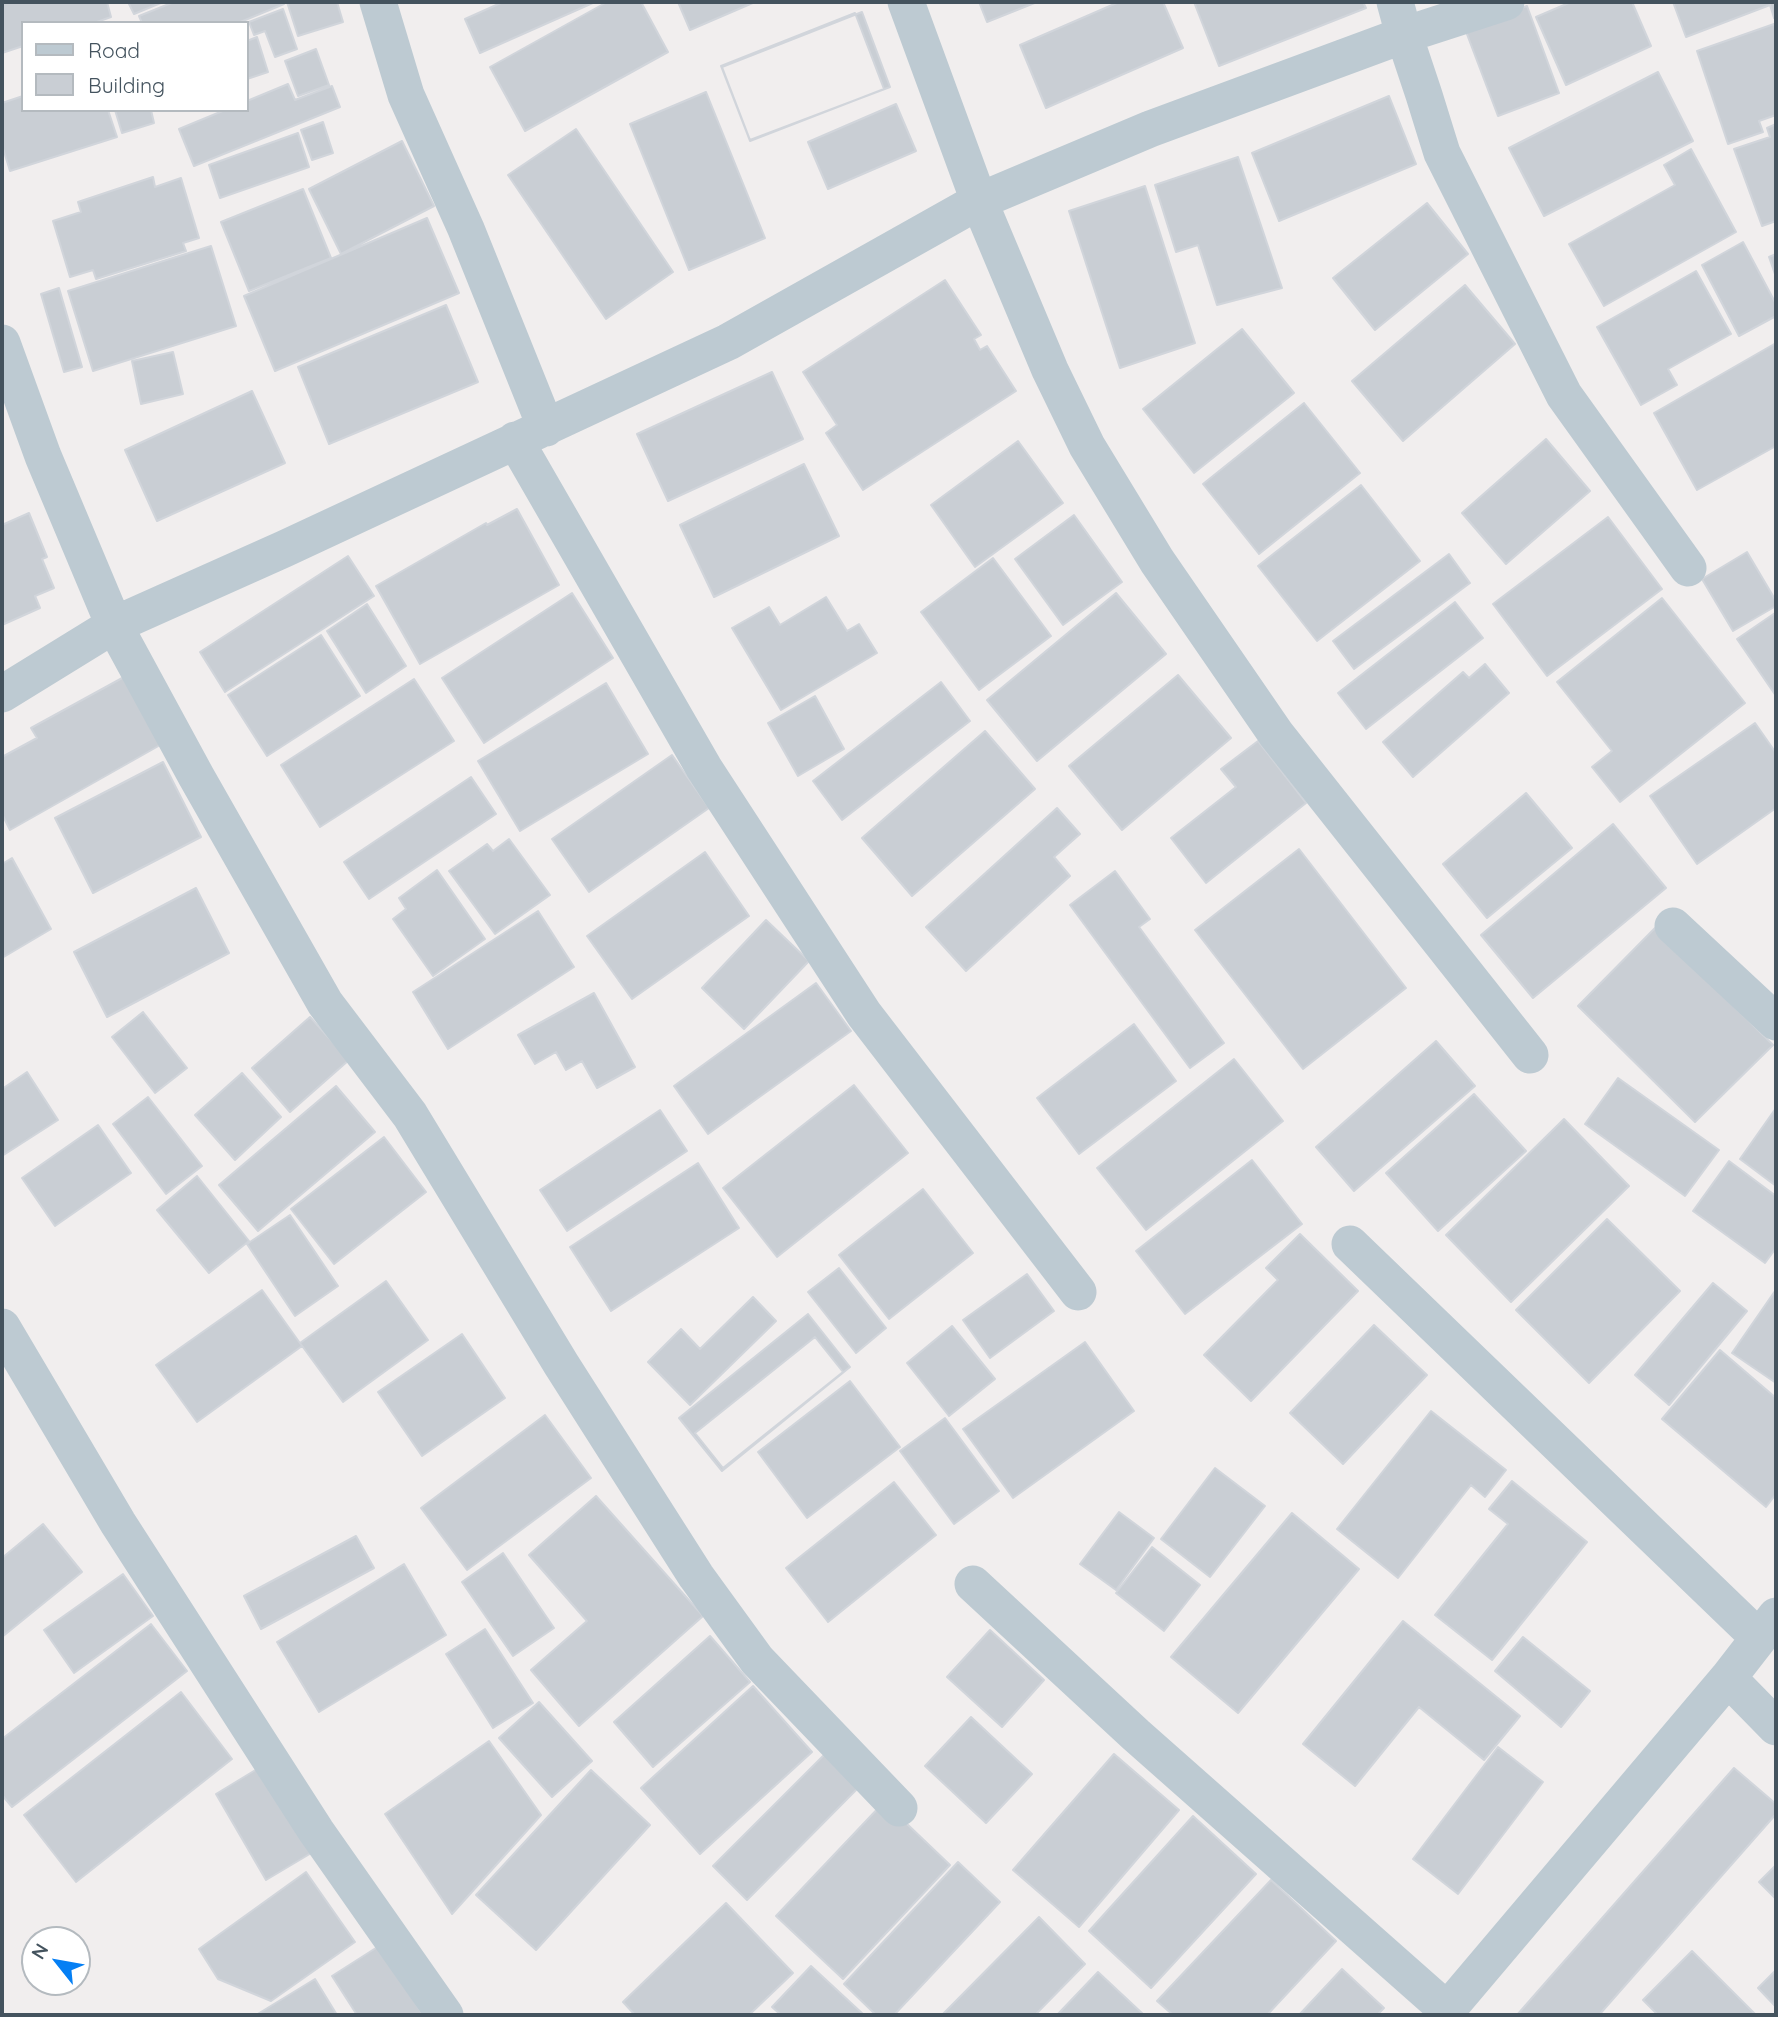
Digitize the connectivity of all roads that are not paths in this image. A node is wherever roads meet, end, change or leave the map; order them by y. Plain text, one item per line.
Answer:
1 (378, 2) edge
2 (906, 2) edge
3 (1506, 2) edge
4 (1400, 18) edge
5 (979, 201) junction
6 (2, 343) edge
7 (531, 434) junction
8 (1688, 568) dead end
9 (114, 625) junction
10 (2, 694) edge
11 (1673, 926) dead end
12 (1776, 1022) edge
13 (1530, 1055) dead end
14 (1350, 1244) dead end
15 (1078, 1292) dead end
16 (2, 1327) edge
17 (973, 1584) dead end
18 (1768, 1627) edge
19 (1728, 1678) junction
20 (1776, 1727) edge
21 (899, 1808) dead end
22 (1445, 2013) edge
23 (445, 2015) edge

1 - 7 street
2 - 5 street
3 - 4 street
4 - 5 street
4 - 8 street
5 - 7 street
5 - 13 street
6 - 9 street
7 - 9 street
7 - 15 street
9 - 10 street
9 - 21 street
11 - 12 street
14 - 18 street
16 - 23 street
17 - 22 street
18 - 19 street
19 - 20 street
19 - 22 street

